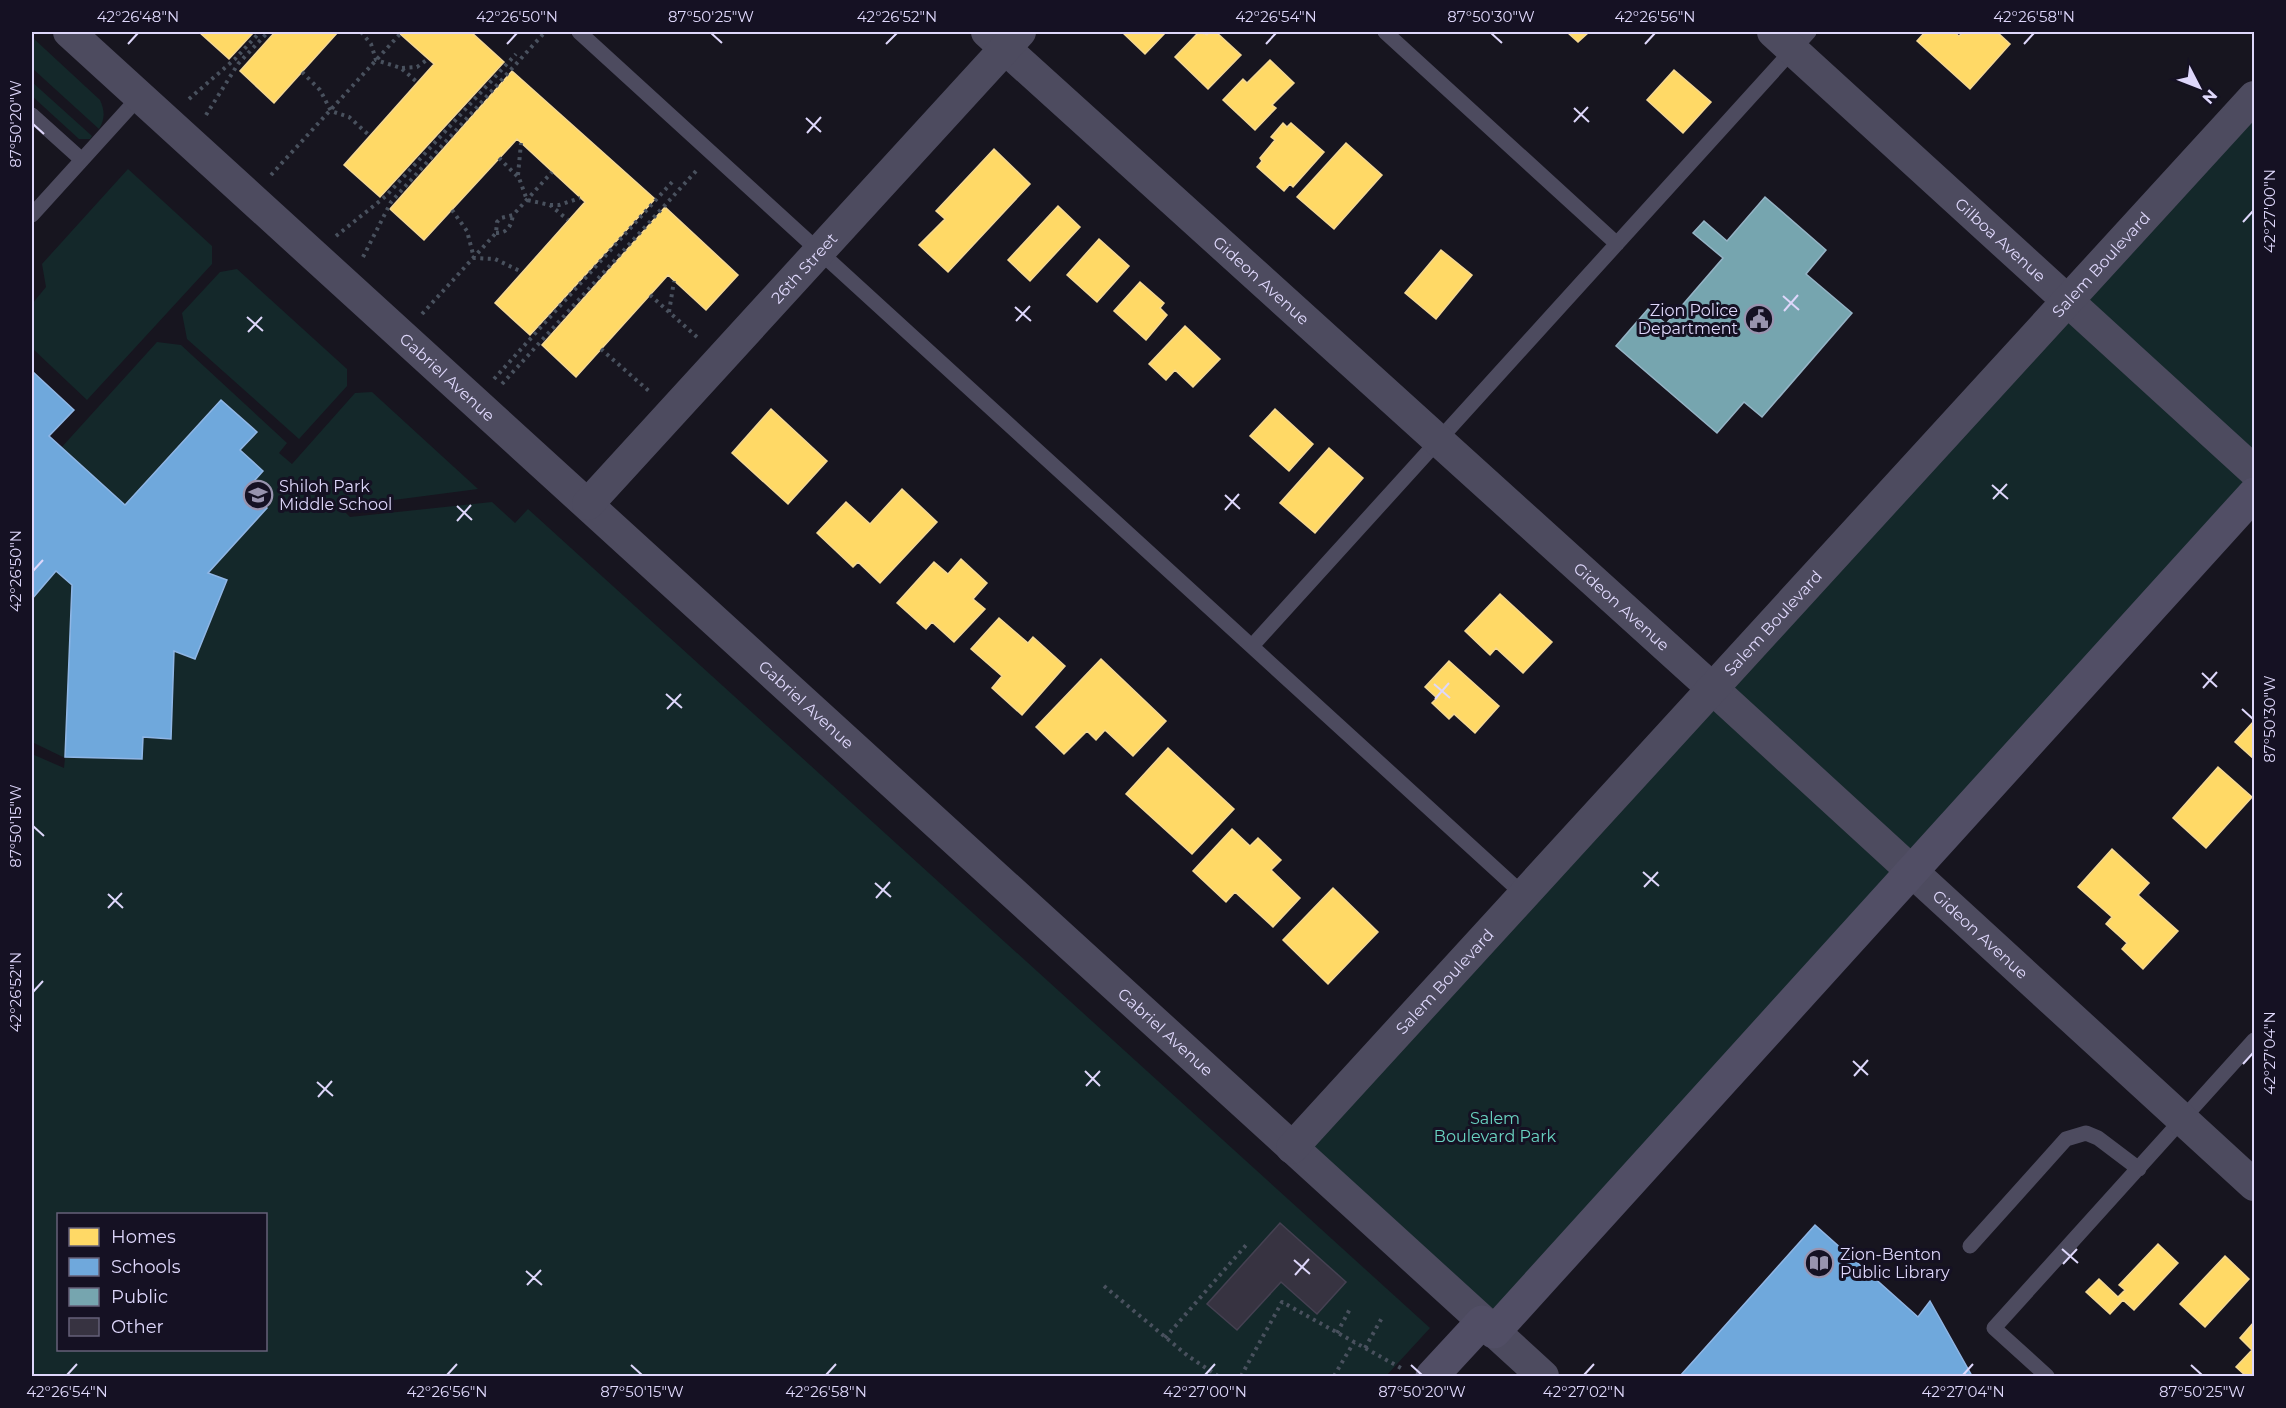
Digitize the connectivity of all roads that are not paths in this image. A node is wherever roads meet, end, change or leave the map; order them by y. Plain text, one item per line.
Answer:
1 (69, 32) edge
2 (579, 32) edge
3 (1385, 32) edge
4 (1004, 37) edge
5 (1792, 38) edge
6 (140, 96) junction
7 (2254, 97) edge
8 (32, 115) edge
9 (82, 160) junction
10 (32, 215) edge
11 (1617, 244) junction
12 (820, 250) junction
13 (2068, 301) junction
14 (1438, 440) junction
15 (2254, 471) edge
16 (2254, 494) edge
17 (588, 504) junction
18 (1252, 646) junction
19 (1713, 689) junction
20 (1912, 871) junction
21 (1524, 895) junction
22 (2254, 1040) edge
23 (2183, 1119) junction
24 (1292, 1148) junction
25 (2139, 1169) junction
26 (2254, 1185) edge
27 (1970, 1246) dead end
28 (1488, 1327) junction
29 (1420, 1374) edge
30 (1543, 1377) edge
31 (2047, 1377) edge

1 - 6 street, Gabriel Avenue
2 - 12 lane
3 - 11 lane
4 - 12 street, 26th Street
4 - 14 street, Gideon Avenue
5 - 11 lane
5 - 13 street, Gilboa Avenue
6 - 9 lane
6 - 17 street, Gabriel Avenue
7 - 13 street, Salem Boulevard
8 - 9 lane
9 - 10 lane
11 - 14 lane
12 - 17 street, 26th Street
12 - 18 lane
13 - 15 street, Gilboa Avenue
13 - 19 street, Salem Boulevard
14 - 18 lane
14 - 19 street, Gideon Avenue
16 - 20 street
17 - 24 street, Gabriel Avenue
18 - 21 lane
19 - 20 street, Gideon Avenue
19 - 21 street, Salem Boulevard
20 - 23 street, Gideon Avenue
20 - 28 street
21 - 24 street, Salem Boulevard
22 - 23 lane
23 - 25 lane
23 - 26 street, Gideon Avenue
24 - 28 street, Gabriel Avenue
25 - 27 lane
25 - 31 lane
28 - 29 street
28 - 30 street, Gabriel Avenue

